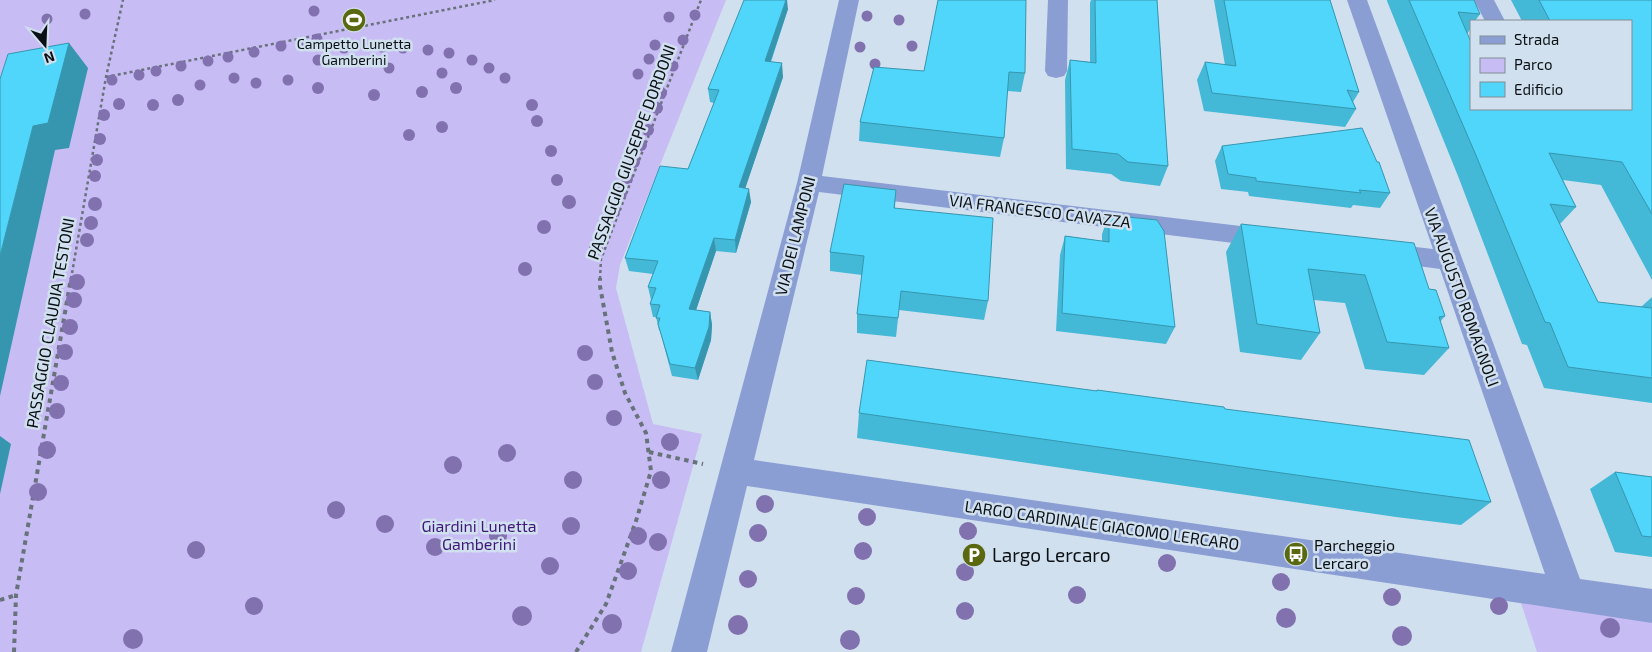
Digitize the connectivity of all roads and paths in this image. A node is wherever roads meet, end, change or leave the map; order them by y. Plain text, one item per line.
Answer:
1 (123, 0) edge
2 (495, 0) edge
3 (701, 0) edge
4 (849, 0) edge
5 (1058, 0) edge
6 (1357, 0) edge
7 (1484, 0) edge
8 (1494, 20) edge
9 (1056, 71) dead end
10 (106, 77) junction
11 (809, 183) junction
12 (1299, 242) edge
13 (1358, 249) edge
14 (1449, 261) junction
15 (648, 452) junction
16 (736, 471) junction
17 (1569, 594) junction
18 (16, 595) junction
19 (0, 600) edge
20 (1652, 606) edge
21 (14, 652) edge
22 (576, 652) edge
23 (689, 652) edge

1 - 10 path, PASSAGGIO CLAUDIA TESTONI
2 - 10 path
3 - 15 path, PASSAGGIO GIUSEPPE DORDONI
4 - 11 street, VIA DEI LAMPONI
5 - 9 street
6 - 14 street, VIA AUGUSTO ROMAGNOLI
7 - 8 street
10 - 18 path, PASSAGGIO CLAUDIA TESTONI
11 - 12 street, VIA FRANCESCO CAVAZZA
11 - 16 street, VIA DEI LAMPONI
13 - 14 street
14 - 17 street, VIA AUGUSTO ROMAGNOLI
15 - 16 path
15 - 22 path, PASSAGGIO GIUSEPPE DORDONI
16 - 17 street, LARGO CARDINALE GIACOMO LERCARO
16 - 23 street
17 - 20 street, LARGO CARDINALE GIACOMO LERCARO
18 - 19 path
18 - 21 path, PASSAGGIO CLAUDIA TESTONI

